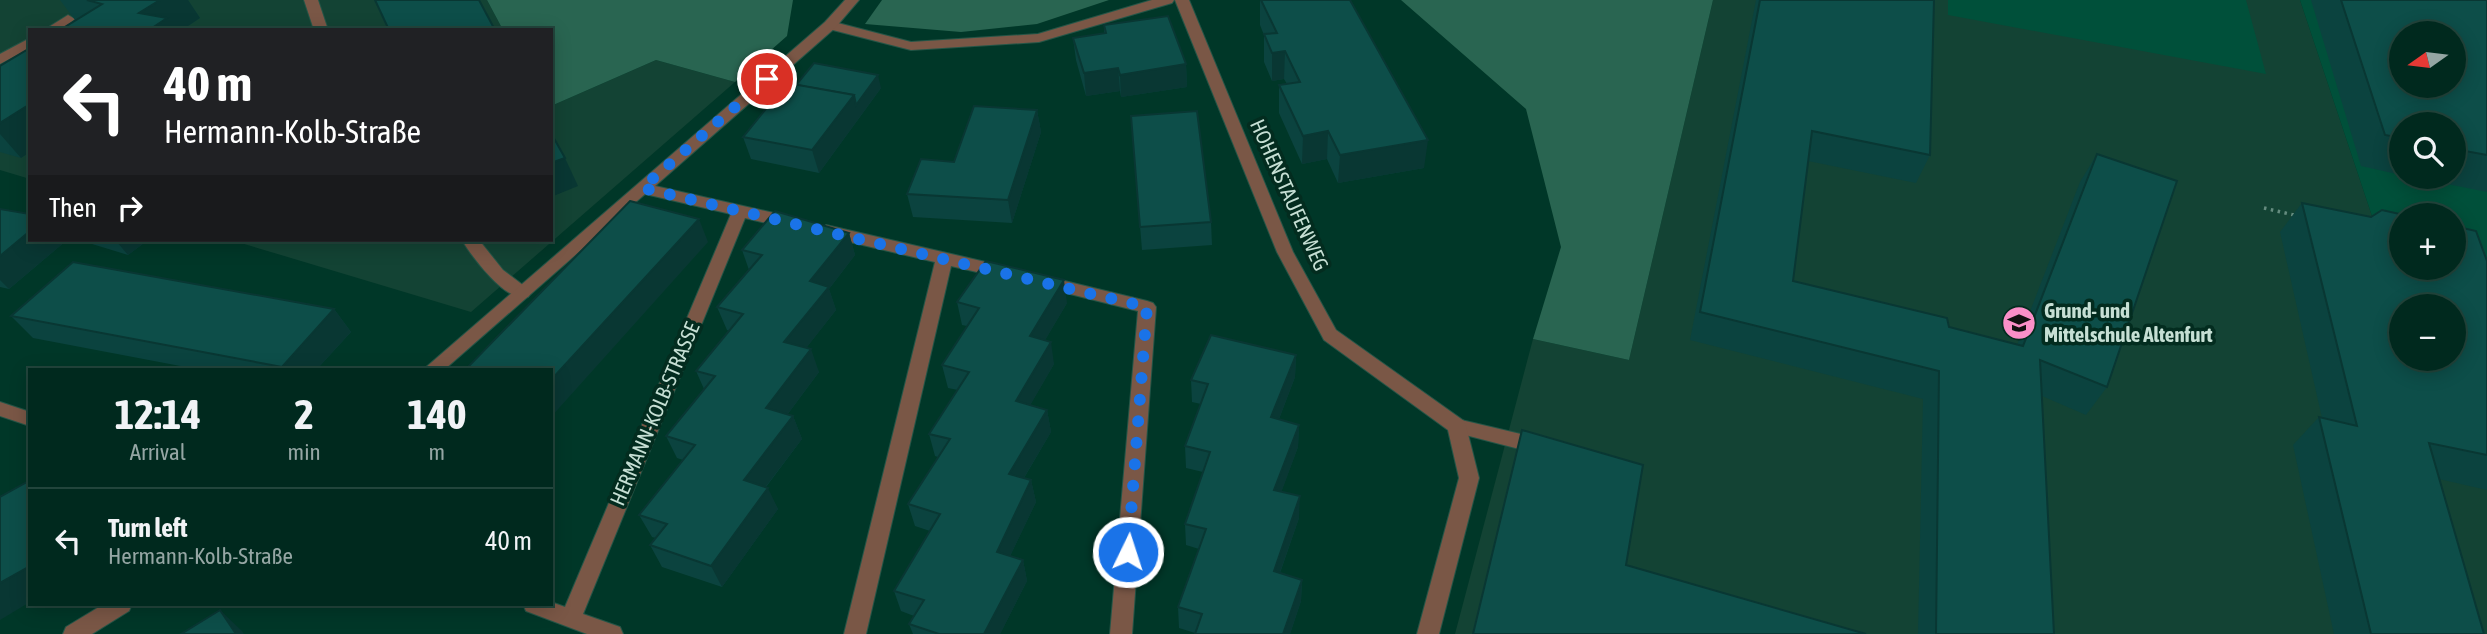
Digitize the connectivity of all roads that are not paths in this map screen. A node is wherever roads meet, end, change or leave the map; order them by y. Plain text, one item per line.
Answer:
1 (311, 0) edge
2 (852, 0) edge
3 (1167, 0) edge
4 (1182, 0) edge
5 (74, 16) dead end
6 (830, 25) junction
7 (54, 28) edge
8 (320, 28) edge
9 (28, 43) edge
10 (0, 60) edge
11 (642, 188) junction
12 (740, 211) junction
13 (472, 242) edge
14 (944, 258) junction
15 (522, 293) junction
16 (434, 368) edge
17 (0, 409) edge
18 (28, 418) edge
19 (1457, 426) junction
20 (1559, 451) edge
21 (118, 606) edge
22 (538, 606) edge
23 (571, 618) junction
24 (74, 634) edge
25 (612, 634) edge
26 (855, 634) edge
27 (1121, 634) edge
28 (1428, 634) edge

1 - 8 street
2 - 6 street
3 - 6 street
4 - 19 street, HOHENSTAUFENWEG
5 - 7 street
6 - 11 street
9 - 10 street
11 - 12 street
11 - 15 street
12 - 14 street
12 - 23 street, HERMANN-KOLB-STRASSE
13 - 15 street
14 - 26 street
14 - 27 street
15 - 16 street
17 - 18 street
19 - 20 street
19 - 28 street
21 - 24 street
22 - 23 street
23 - 25 street

